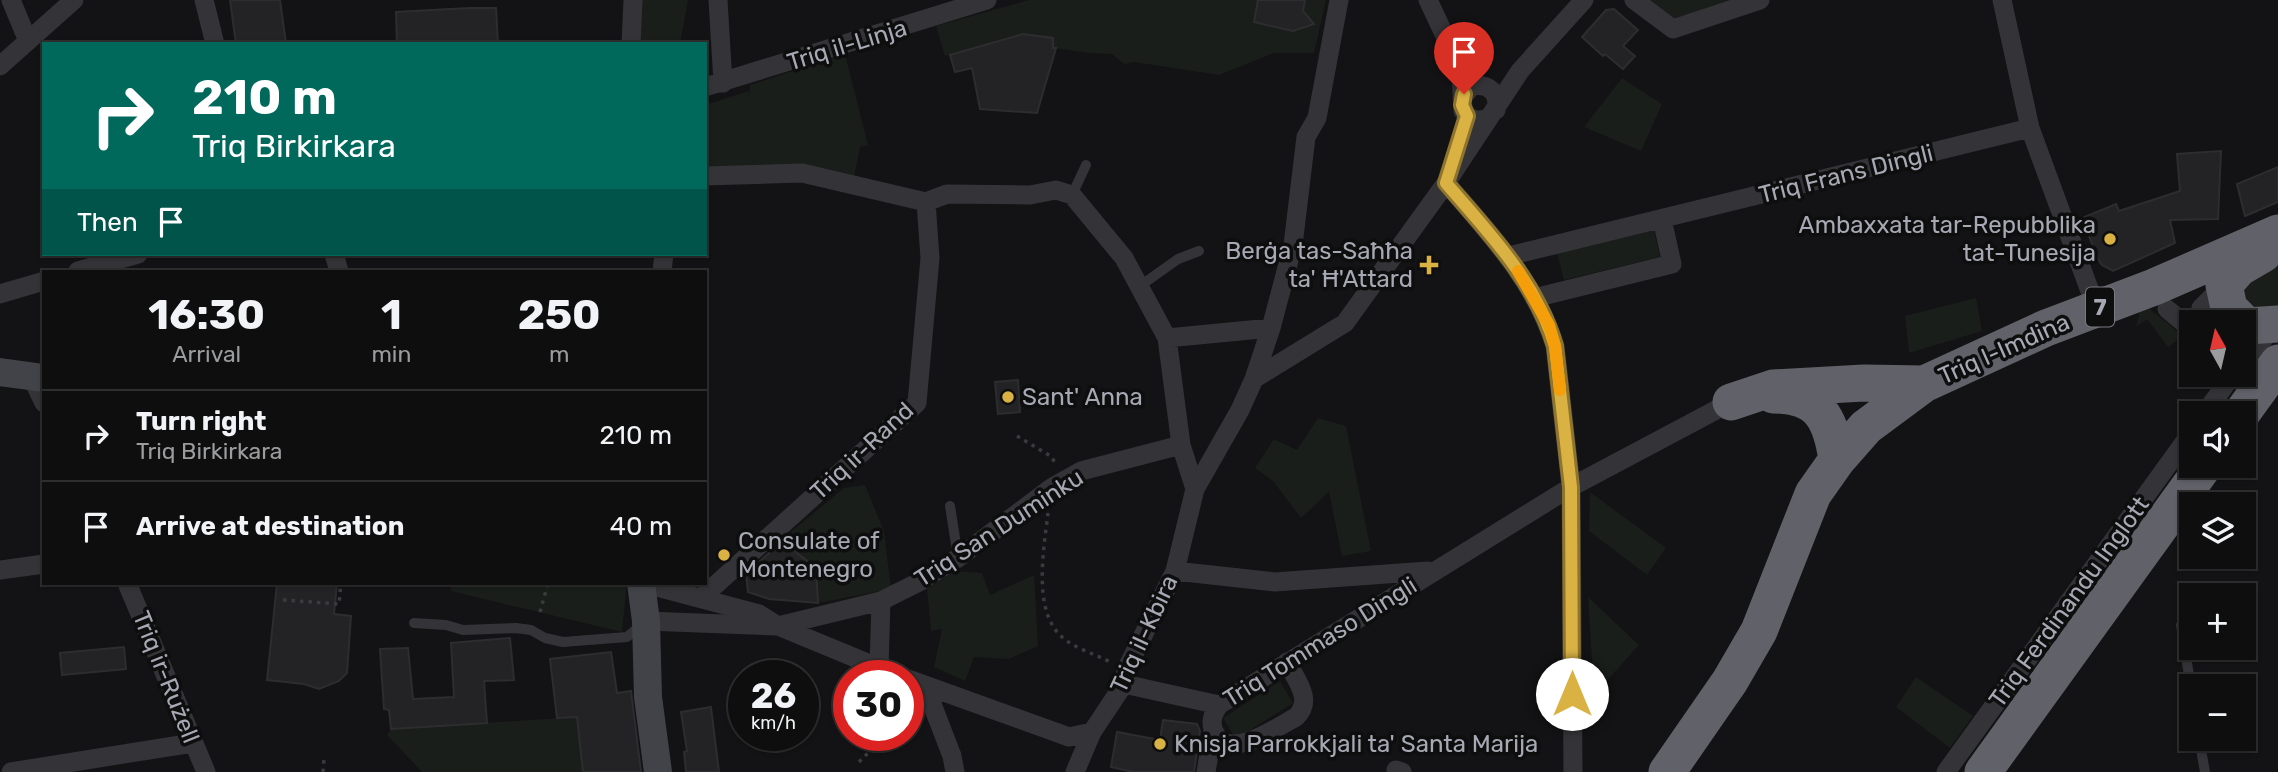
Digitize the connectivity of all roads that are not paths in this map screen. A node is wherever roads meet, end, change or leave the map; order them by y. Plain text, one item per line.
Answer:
1 (11, 0) edge
2 (74, 0) edge
3 (204, 0) edge
4 (633, 0) edge
5 (718, 0) edge
6 (987, 0) edge
7 (1339, 0) edge
8 (1428, 0) edge
9 (1584, 0) edge
10 (1634, 0) edge
11 (1760, 0) edge
12 (2002, 0) edge
13 (961, 4) edge
14 (28, 41) junction
15 (214, 42) edge
16 (631, 42) edge
17 (0, 66) edge
18 (1461, 70) junction
19 (1520, 71) junction
20 (714, 85) edge
21 (1484, 86) junction
22 (1464, 107) junction
23 (1492, 114) junction
24 (2031, 128) junction
25 (1086, 165) dead end
26 (707, 176) edge
27 (1446, 183) junction
28 (1072, 195) junction
29 (926, 202) junction
30 (1662, 219) junction
31 (2278, 233) edge
32 (2278, 245) edge
33 (1199, 251) dead end
34 (131, 256) edge
35 (1509, 256) junction
36 (82, 270) edge
37 (42, 282) edge
38 (2224, 285) junction
39 (1140, 286) junction
40 (0, 294) edge
41 (1534, 298) junction
42 (2093, 302) junction
43 (2167, 309) dead end
44 (2201, 310) edge
45 (2179, 319) edge
46 (2260, 323) edge
47 (1271, 328) junction
48 (1167, 338) junction
49 (2278, 363) edge
50 (0, 372) edge
51 (38, 377) edge
52 (1254, 379) junction
53 (1924, 384) junction
54 (42, 394) edge
55 (2251, 401) edge
56 (1731, 402) junction
57 (1181, 445) junction
58 (2179, 450) edge
59 (1837, 460) junction
60 (2195, 478) edge
61 (1571, 487) junction
62 (1195, 489) junction
63 (950, 506) dead end
64 (958, 558) junction
65 (42, 564) edge
66 (0, 569) edge
67 (1175, 571) junction
68 (1433, 571) junction
69 (128, 585) edge
70 (641, 585) edge
71 (649, 585) edge
72 (701, 598) junction
73 (881, 601) junction
74 (646, 621) junction
75 (414, 623) dead end
76 (778, 626) junction
77 (862, 660) edge
78 (879, 660) edge
79 (1287, 662) junction
80 (1125, 677) junction
81 (924, 685) edge
82 (924, 697) edge
83 (1214, 717) junction
84 (1092, 732) junction
85 (193, 743) junction
86 (2201, 751) edge
87 (11, 772) edge
88 (206, 772) edge
89 (658, 772) edge
90 (955, 772) edge
91 (1075, 772) edge
92 (1206, 772) edge
93 (1573, 772) edge
94 (1667, 772) edge
95 (1946, 772) edge
96 (1983, 772) edge
97 (2205, 772) edge

1 - 14 street
2 - 14 street
3 - 15 street
4 - 16 street
5 - 20 street
6 - 13 street, Triq il-Linja
7 - 47 street, Triq il-Kbira
8 - 18 street
9 - 19 street
10 - 11 street
12 - 24 street
13 - 20 street, Triq il-Linja
14 - 17 street
18 - 21 street
18 - 22 street
19 - 21 street
19 - 23 street
21 - 22 street
21 - 23 street
22 - 23 street
22 - 27 street
23 - 27 street
24 - 30 street, Triq Frans Dingli
24 - 42 street
25 - 28 lane
26 - 29 street
27 - 35 street
27 - 52 street
28 - 29 street
28 - 39 street
29 - 72 street, Triq ir-Rand
30 - 35 street, Triq Frans Dingli
30 - 41 street
31 - 42 highway, Triq l-Imdina / 7
32 - 38 highway
33 - 39 lane
34 - 36 street
35 - 41 street
37 - 40 street
38 - 44 street
38 - 46 highway
39 - 48 street
41 - 61 street
42 - 53 highway, Triq l-Imdina / 7
43 - 45 street
47 - 48 street
47 - 52 street, Triq il-Kbira
48 - 57 street
49 - 55 highway
50 - 51 street
51 - 54 street
52 - 62 street, Triq il-Kbira
53 - 56 highway
53 - 59 highway
56 - 59 highway
56 - 61 street, Triq Tommaso Dingli
57 - 62 street
57 - 64 street, Triq San Duminku
58 - 95 street, Triq Ferdinandu Inglott
59 - 94 highway
60 - 96 highway
61 - 68 street, Triq Tommaso Dingli
61 - 93 street
62 - 67 street, Triq il-Kbira
63 - 64 lane
64 - 73 street, Triq San Duminku
65 - 66 street
67 - 68 street
67 - 80 street, Triq il-Kbira
68 - 79 street, Triq Tommaso Dingli
69 - 85 street, Triq ir-Rużell
70 - 74 street
71 - 72 street
72 - 76 street
73 - 76 street, Triq San Duminku
73 - 78 street
74 - 75 lane
74 - 76 street
74 - 89 street
76 - 77 street
79 - 83 street, Triq Tommaso Dingli
79 - 83 street
80 - 83 street
80 - 84 street, Triq il-Kbira
81 - 84 street
82 - 90 street
83 - 92 street
84 - 91 street, Triq il-Kbira
85 - 87 street
85 - 88 street, Triq ir-Rużell
86 - 97 lane

